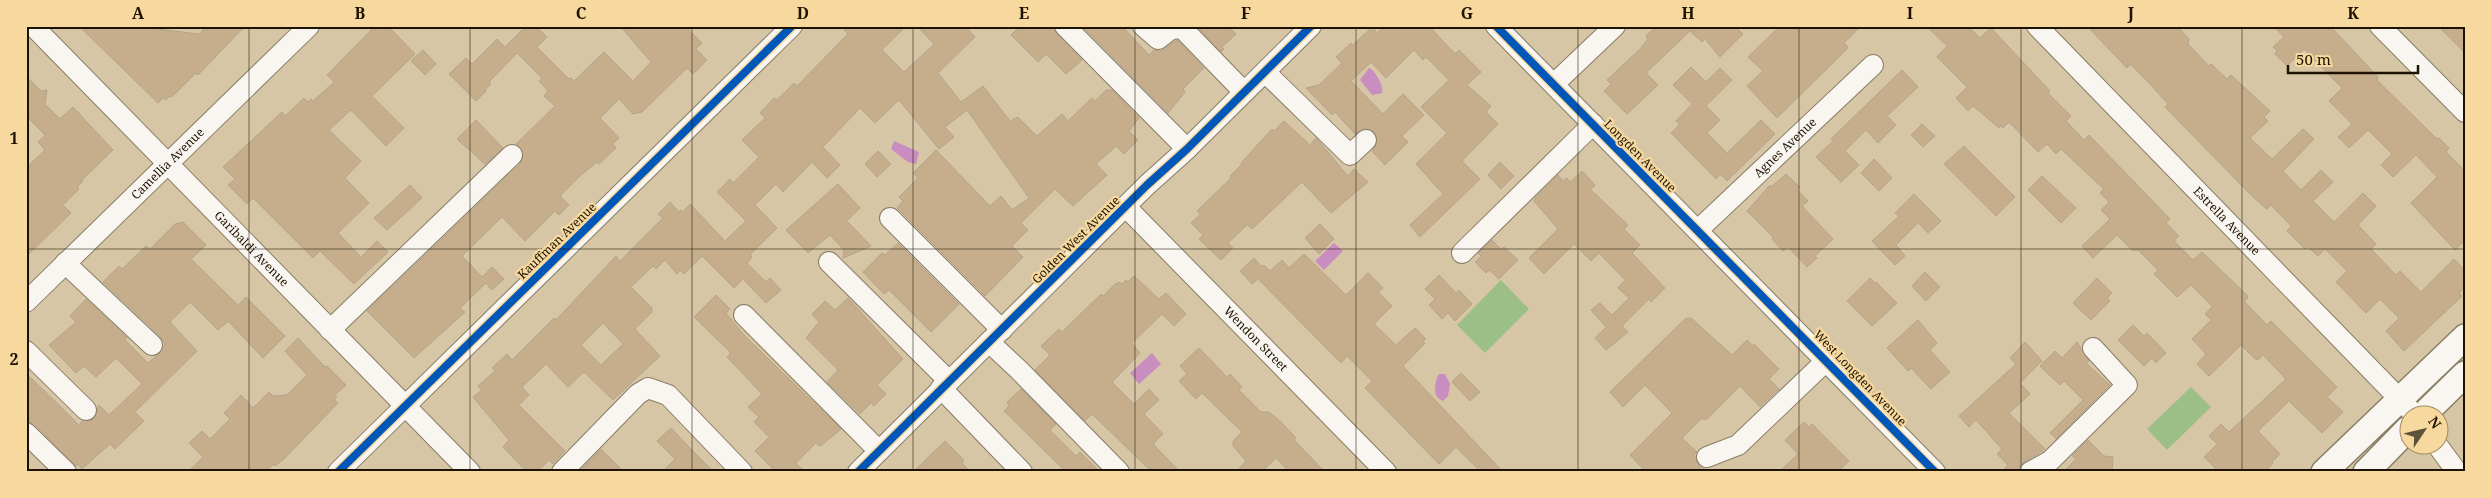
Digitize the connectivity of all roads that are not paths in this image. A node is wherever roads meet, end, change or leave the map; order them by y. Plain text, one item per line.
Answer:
1 (33, 26) edge
2 (309, 26) edge
3 (792, 26) edge
4 (1065, 26) edge
5 (1143, 26) edge
6 (1311, 26) edge
7 (1496, 26) edge
8 (1615, 26) edge
9 (2037, 26) edge
10 (2380, 26) edge
11 (1873, 65) dead end
12 (1265, 72) junction
13 (1554, 84) junction
14 (1244, 92) junction
15 (2465, 112) edge
16 (1593, 124) junction
17 (1366, 140) dead end
18 (1187, 149) junction
19 (512, 154) dead end
20 (167, 164) junction
21 (1126, 207) junction
22 (890, 218) dead end
23 (1698, 230) junction
24 (1462, 253) dead end
25 (829, 262) dead end
26 (65, 263) junction
27 (27, 299) edge
28 (1768, 301) joint
29 (744, 315) dead end
30 (330, 330) junction
31 (995, 336) junction
32 (2465, 337) edge
33 (152, 345) dead end
34 (2092, 348) dead end
35 (26, 352) edge
36 (1827, 360) junction
37 (2465, 374) edge
38 (945, 384) junction
39 (405, 406) junction
40 (2407, 406) edge
41 (2409, 406) edge
42 (2432, 406) edge
43 (86, 410) dead end
44 (2398, 415) edge
45 (26, 433) edge
46 (2398, 440) edge
47 (879, 451) junction
48 (2445, 456) edge
49 (1707, 457) dead end
50 (66, 472) edge
51 (338, 472) edge
52 (470, 472) edge
53 (562, 472) edge
54 (742, 472) edge
55 (858, 472) edge
56 (1022, 472) edge
57 (1119, 472) edge
58 (1386, 472) edge
59 (1935, 472) edge
60 (2030, 472) edge
61 (2324, 472) edge
62 (2366, 472) edge
63 (2457, 472) edge

1 - 20 street, Garibaldi Avenue
2 - 20 street, Camellia Avenue
3 - 39 street, Kauffman Avenue
4 - 18 street
5 - 14 street
6 - 12 street, Golden West Avenue
7 - 13 street, Longden Avenue
8 - 13 street
9 - 40 street, Estrella Avenue
10 - 15 street
11 - 23 street, Agnes Avenue
12 - 14 street, Golden West Avenue
12 - 17 street
13 - 16 street, Longden Avenue
14 - 18 street, Golden West Avenue
16 - 23 street, Longden Avenue
16 - 24 street
18 - 21 street, Golden West Avenue
19 - 30 street
20 - 26 street, Camellia Avenue
20 - 30 street, Garibaldi Avenue
21 - 31 street, Golden West Avenue
21 - 58 street, Wendon Street
22 - 31 street
23 - 28 street, Longden Avenue
25 - 38 street
26 - 27 street, Camellia Avenue
26 - 33 street
28 - 36 street, West Longden Avenue
29 - 47 street
30 - 39 street, Garibaldi Avenue
31 - 38 street, Golden West Avenue
31 - 57 street
32 - 41 main road
34 - 60 street
35 - 43 street
36 - 49 street
36 - 59 street, West Longden Avenue
37 - 42 main road
38 - 47 street, Golden West Avenue
38 - 56 street
39 - 51 street, Kauffman Avenue
39 - 52 street, Garibaldi Avenue
44 - 61 main road
45 - 50 street
46 - 62 main road
47 - 55 street, Golden West Avenue
48 - 63 street
53 - 54 street

